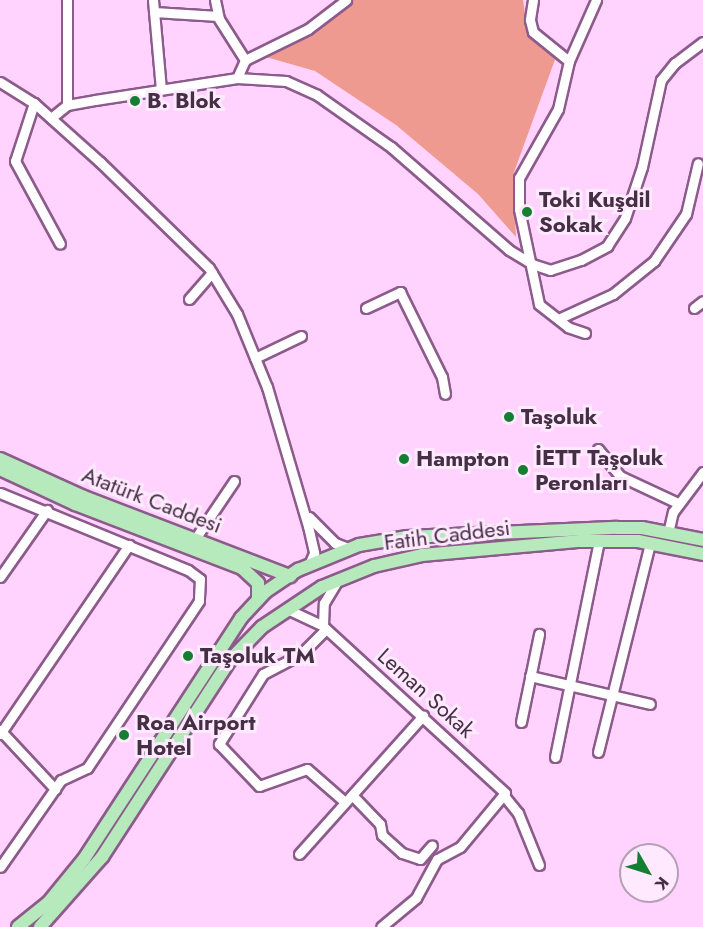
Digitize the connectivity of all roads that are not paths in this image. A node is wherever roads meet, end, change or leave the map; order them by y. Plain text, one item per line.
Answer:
1 (67, 0) edge
2 (153, 0) edge
3 (215, 0) edge
4 (346, 0) edge
5 (533, 0) edge
6 (596, 0) edge
7 (154, 12) junction
8 (218, 15) junction
9 (703, 42) edge
10 (245, 60) junction
11 (569, 61) junction
12 (237, 78) junction
13 (0, 82) edge
14 (161, 89) junction
15 (34, 103) junction
16 (67, 105) junction
17 (51, 118) junction
18 (698, 163) dead end
19 (60, 244) dead end
20 (532, 264) junction
21 (212, 273) junction
22 (189, 298) dead end
23 (703, 301) edge
24 (366, 308) dead end
25 (694, 308) dead end
26 (558, 319) junction
27 (585, 333) dead end
28 (301, 336) dead end
29 (255, 358) junction
30 (445, 394) dead end
31 (598, 449) dead end
32 (0, 459) edge
33 (0, 469) edge
34 (703, 472) edge
35 (234, 481) dead end
36 (0, 493) edge
37 (678, 503) junction
38 (304, 508) junction
39 (47, 510) junction
40 (668, 533) junction
41 (407, 537) junction
42 (195, 539) junction
43 (599, 540) junction
44 (703, 540) edge
45 (650, 543) junction
46 (129, 545) junction
47 (348, 548) junction
48 (703, 554) edge
49 (399, 560) junction
50 (309, 565) junction
51 (290, 576) junction
52 (0, 577) edge
53 (338, 580) junction
54 (255, 602) junction
55 (287, 609) junction
56 (262, 627) junction
57 (324, 627) junction
58 (540, 634) dead end
59 (530, 676) junction
60 (569, 686) junction
61 (613, 695) junction
62 (650, 704) dead end
63 (423, 716) junction
64 (521, 722) dead end
65 (1, 731) edge
66 (598, 752) dead end
67 (555, 757) dead end
68 (55, 789) junction
69 (504, 794) junction
70 (349, 798) junction
71 (432, 845) dead end
72 (299, 854) dead end
73 (539, 865) dead end
74 (0, 867) edge
75 (47, 925) edge
76 (18, 927) edge
77 (381, 927) edge

1 - 16 street
2 - 7 street
3 - 8 street
4 - 10 street
5 - 11 street
6 - 11 street
7 - 8 street
7 - 14 street
8 - 10 street
9 - 20 street
10 - 12 street
11 - 20 street
12 - 14 street
12 - 20 street
13 - 15 street
14 - 16 street
15 - 17 street
15 - 19 street
16 - 17 street
17 - 21 street
18 - 26 street
20 - 26 street
21 - 22 street
21 - 29 street
23 - 25 street
24 - 30 street
26 - 27 street
28 - 29 street
29 - 38 street
31 - 37 street
32 - 42 main road, Atatürk Caddesi
33 - 54 main road, Atatürk Caddesi
34 - 37 street
35 - 42 street
36 - 39 street
37 - 40 street
38 - 47 street
38 - 50 street
39 - 46 street
39 - 52 street
40 - 41 main road, Fatih Caddesi
40 - 44 main road, Fatih Caddesi
41 - 47 main road, Fatih Caddesi
41 - 49 main road
42 - 51 main road, Atatürk Caddesi
43 - 45 main road, Fatih Caddesi
43 - 49 main road, Fatih Caddesi
43 - 60 street
45 - 48 main road, Fatih Caddesi
45 - 61 street
46 - 65 street
46 - 68 street
47 - 50 main road, Fatih Caddesi
49 - 53 main road, Fatih Caddesi
50 - 51 main road, Fatih Caddesi
51 - 54 main road, Fatih Caddesi
53 - 55 main road, Fatih Caddesi
53 - 57 street
54 - 56 main road, Atatürk Caddesi
54 - 76 main road
55 - 56 main road, Fatih Caddesi
55 - 57 street, Leman Sokak
56 - 75 main road, Fatih Caddesi
57 - 63 street, Leman Sokak
57 - 70 street
58 - 59 street
59 - 60 street
59 - 64 street
60 - 61 street
60 - 67 street
61 - 62 street
61 - 66 street
63 - 69 street, Leman Sokak
63 - 70 street
65 - 68 street
68 - 74 street
69 - 73 street, Leman Sokak
69 - 77 street
70 - 71 street
70 - 72 street

